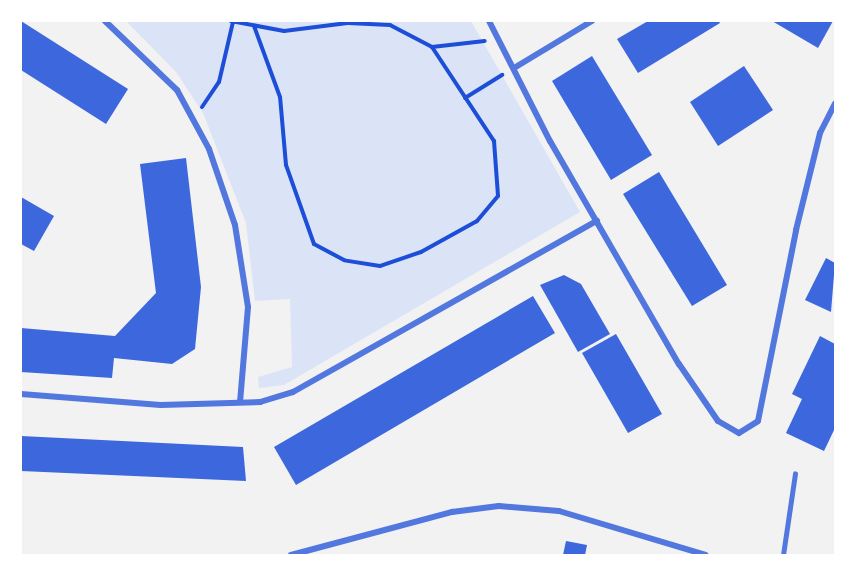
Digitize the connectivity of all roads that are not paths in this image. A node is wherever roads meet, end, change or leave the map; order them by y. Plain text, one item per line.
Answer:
1 (105, 21) edge
2 (489, 21) edge
3 (591, 21) edge
4 (514, 68) junction
5 (835, 104) edge
6 (597, 221) junction
7 (21, 394) edge
8 (240, 402) junction
9 (795, 474) dead end
10 (291, 555) edge
11 (706, 555) edge
12 (783, 555) edge

1 - 8 street
2 - 4 street
3 - 4 street
4 - 6 street
5 - 6 street
6 - 8 street
7 - 8 street
9 - 12 lane
10 - 11 street

